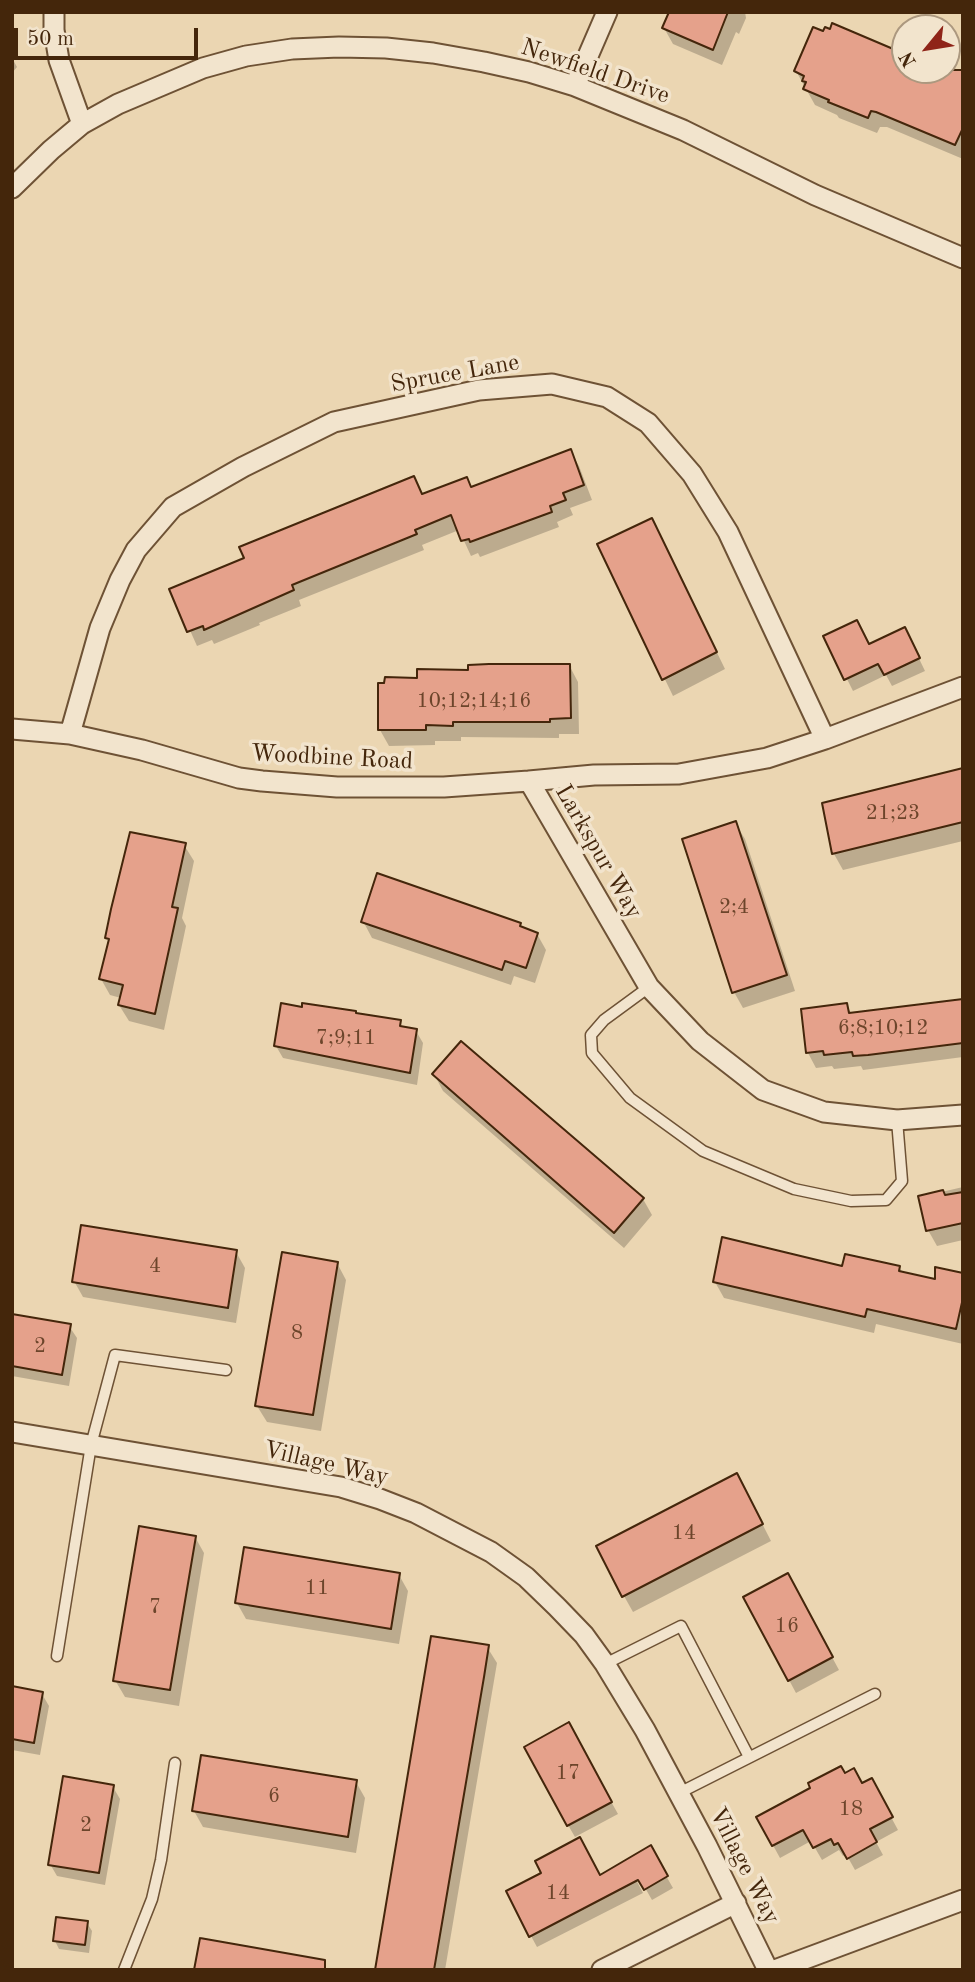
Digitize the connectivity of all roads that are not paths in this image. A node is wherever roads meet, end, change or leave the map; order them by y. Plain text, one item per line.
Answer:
1 (54, 12) edge
2 (607, 12) edge
3 (575, 86) junction
4 (82, 124) junction
5 (12, 188) edge
6 (963, 258) edge
7 (963, 687) edge
8 (12, 729) edge
9 (71, 734) junction
10 (825, 739) junction
11 (529, 781) junction
12 (649, 987) junction
13 (963, 1115) edge
14 (897, 1120) junction
15 (226, 1370) dead end
16 (12, 1433) edge
17 (91, 1445) junction
18 (57, 1656) dead end
19 (605, 1664) junction
20 (875, 1694) dead end
21 (750, 1757) junction
22 (175, 1763) dead end
23 (679, 1793) junction
24 (963, 1900) edge
25 (736, 1903) junction
26 (124, 1970) edge
27 (602, 1970) edge
28 (768, 1970) edge
29 (775, 1970) edge

1 - 4 street
2 - 3 street
3 - 4 street, Newfield Drive
3 - 6 street, Newfield Drive
4 - 5 street, Newfield Drive
7 - 10 street, Larkspur Way
8 - 9 street, Woodbine Road
9 - 10 street, Spruce Lane
9 - 11 street, Woodbine Road
10 - 11 street, Larkspur Way
11 - 12 street, Larkspur Way
12 - 14 street, Larkspur Way
12 - 14 lane
13 - 14 street, Larkspur Way
15 - 17 lane
16 - 17 street, Village Way
17 - 18 lane
17 - 19 street, Village Way
19 - 21 lane
19 - 23 street, Village Way
20 - 21 lane
21 - 23 lane
22 - 26 lane
23 - 25 street, Village Way
24 - 29 street
25 - 27 street
25 - 28 street, Village Way

